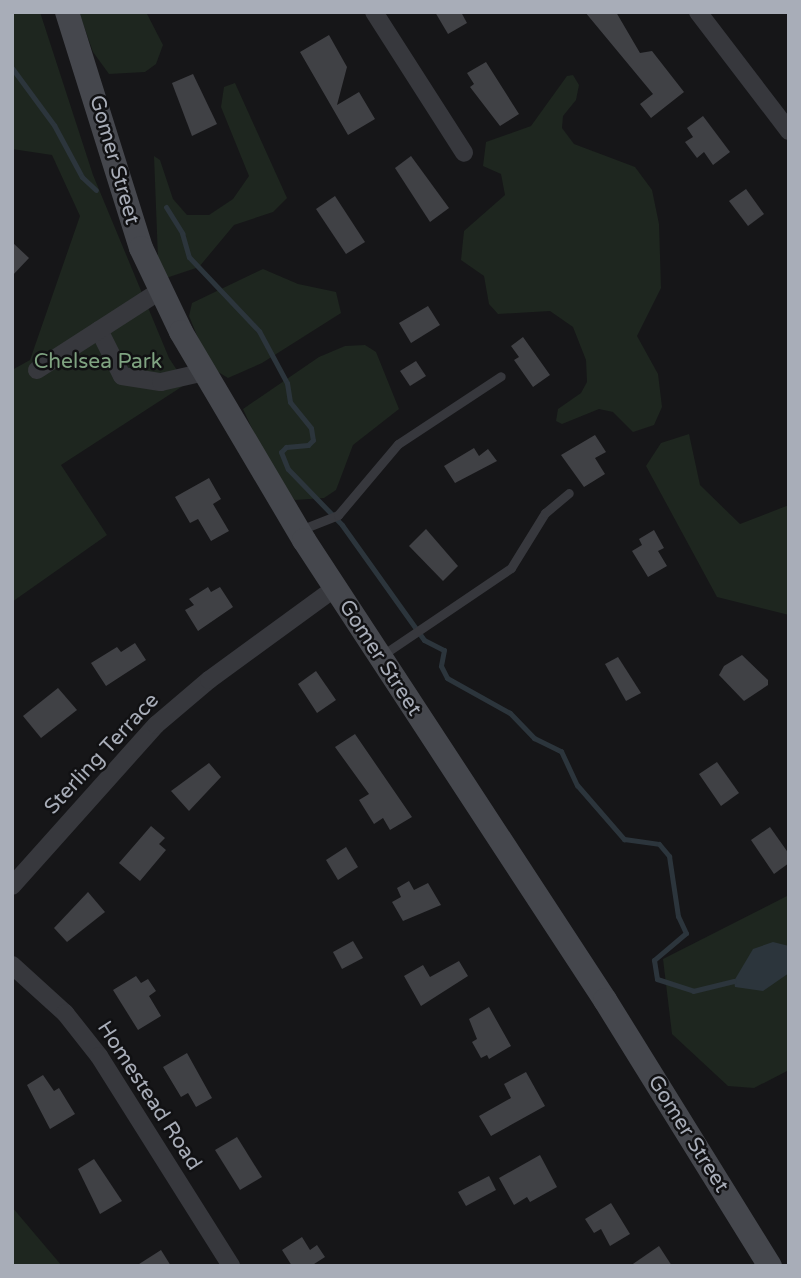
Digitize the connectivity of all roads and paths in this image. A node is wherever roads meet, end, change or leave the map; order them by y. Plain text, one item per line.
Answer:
1 (67, 12) edge
2 (374, 12) edge
3 (698, 12) edge
4 (789, 131) edge
5 (464, 153) dead end
6 (161, 290) junction
7 (99, 330) junction
8 (37, 370) dead end
9 (205, 372) junction
10 (501, 376) dead end
11 (569, 493) dead end
12 (298, 531) junction
13 (335, 587) junction
14 (380, 657) junction
15 (12, 886) edge
16 (12, 965) edge
17 (231, 1266) edge
18 (770, 1266) edge

1 - 6 street, Gomer Street
2 - 5 street
3 - 4 street
6 - 7 street
6 - 9 street, Gomer Street
7 - 8 street
7 - 9 street
9 - 12 street, Gomer Street
10 - 12 lane
11 - 14 lane
12 - 13 street, Gomer Street
13 - 14 street, Gomer Street
13 - 15 street, Sterling Terrace
14 - 18 street, Gomer Street
16 - 17 street, Homestead Road

